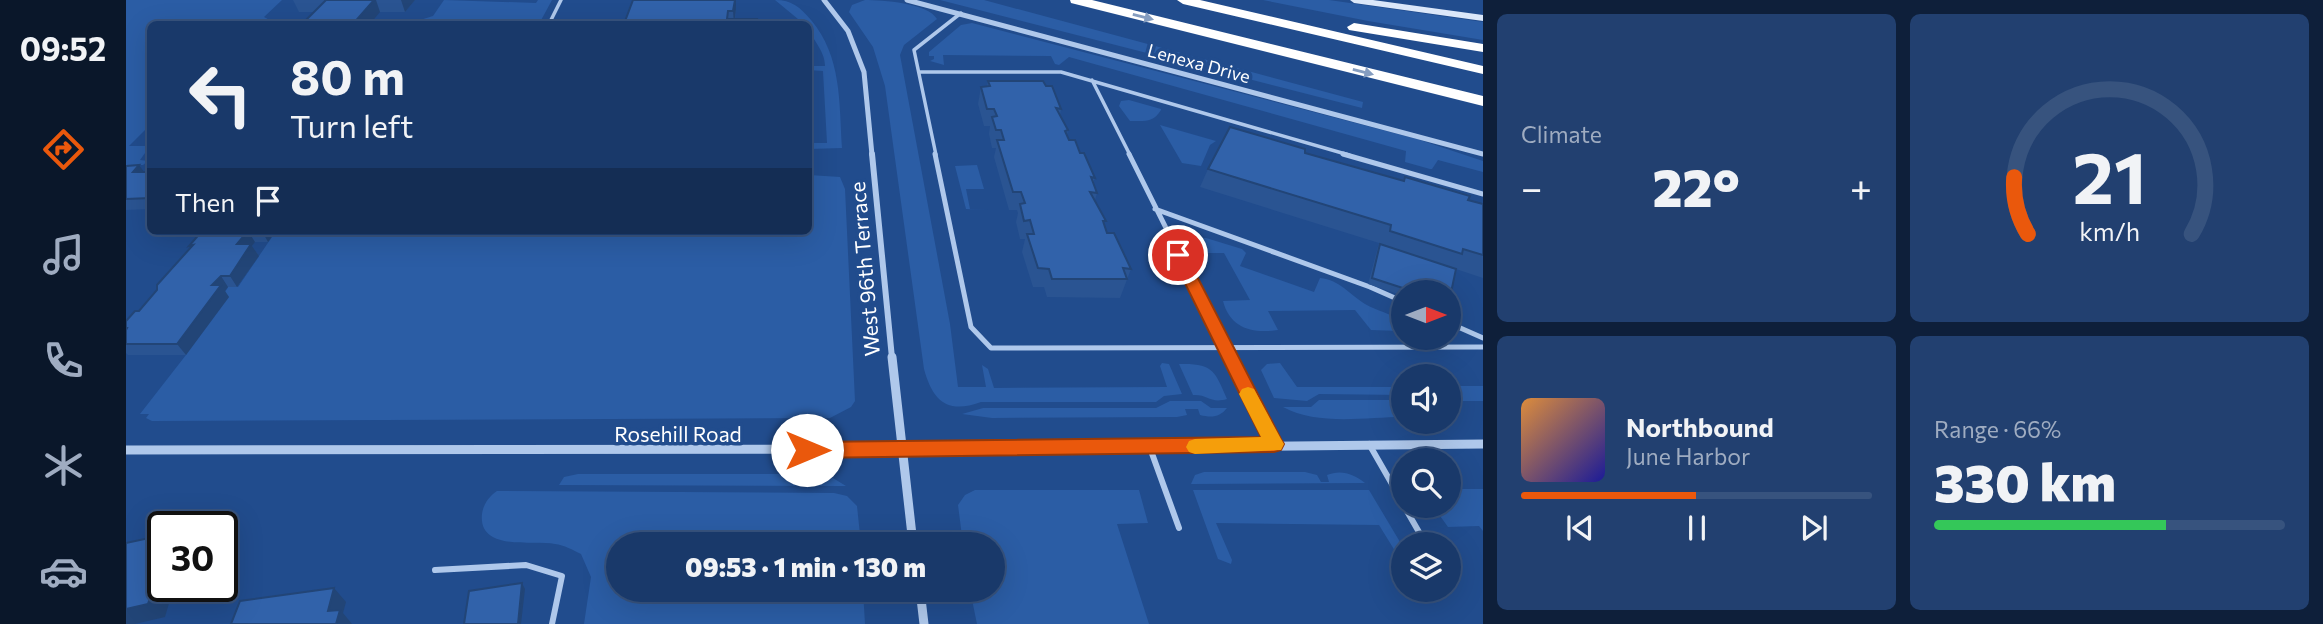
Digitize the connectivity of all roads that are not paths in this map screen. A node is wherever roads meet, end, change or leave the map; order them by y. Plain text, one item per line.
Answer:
1 (561, 0) edge
2 (824, 0) edge
3 (907, 0) edge
4 (1076, 0) edge
5 (1183, 0) edge
6 (1189, 0) edge
7 (1354, 0) edge
8 (961, 13) junction
9 (1483, 18) edge
10 (550, 21) edge
11 (1483, 48) edge
12 (1483, 70) edge
13 (919, 72) junction
14 (1092, 80) junction
15 (1441, 91) junction
16 (1483, 102) edge
17 (1483, 108) edge
18 (1483, 154) edge
19 (1483, 194) edge
20 (1155, 208) junction
21 (1391, 296) edge
22 (1461, 328) edge
23 (1483, 338) edge
24 (1224, 347) junction
25 (1483, 347) edge
26 (1483, 443) edge
27 (1274, 444) junction
28 (1369, 444) junction
29 (1150, 448) junction
30 (126, 450) edge
31 (901, 450) junction
32 (1391, 483) edge
33 (1180, 528) dead end
34 (911, 532) edge
35 (435, 570) dead end
36 (921, 602) edge
37 (552, 624) edge
38 (924, 624) edge

1 - 10 lane
2 - 31 street, West 96th Terrace
3 - 8 street, Lenexa Drive
4 -> 15 highway
5 - 12 highway
6 - 11 highway
7 - 9 street
8 - 13 lane
8 - 18 street, Lenexa Drive
13 - 14 lane
13 - 24 lane
14 - 19 lane
14 - 20 lane
15 - 16 highway
15 - 17 highway
20 - 21 lane
20 - 24 lane
22 - 23 lane
24 - 25 lane
24 - 27 lane
26 - 28 street, Rosehill Road
27 - 28 street, Rosehill Road
27 - 29 street, Rosehill Road
28 - 32 lane
29 - 31 street, Rosehill Road
29 - 33 lane
30 - 31 street, Rosehill Road
31 - 34 street, West 96th Terrace
35 - 37 lane
36 - 38 street

